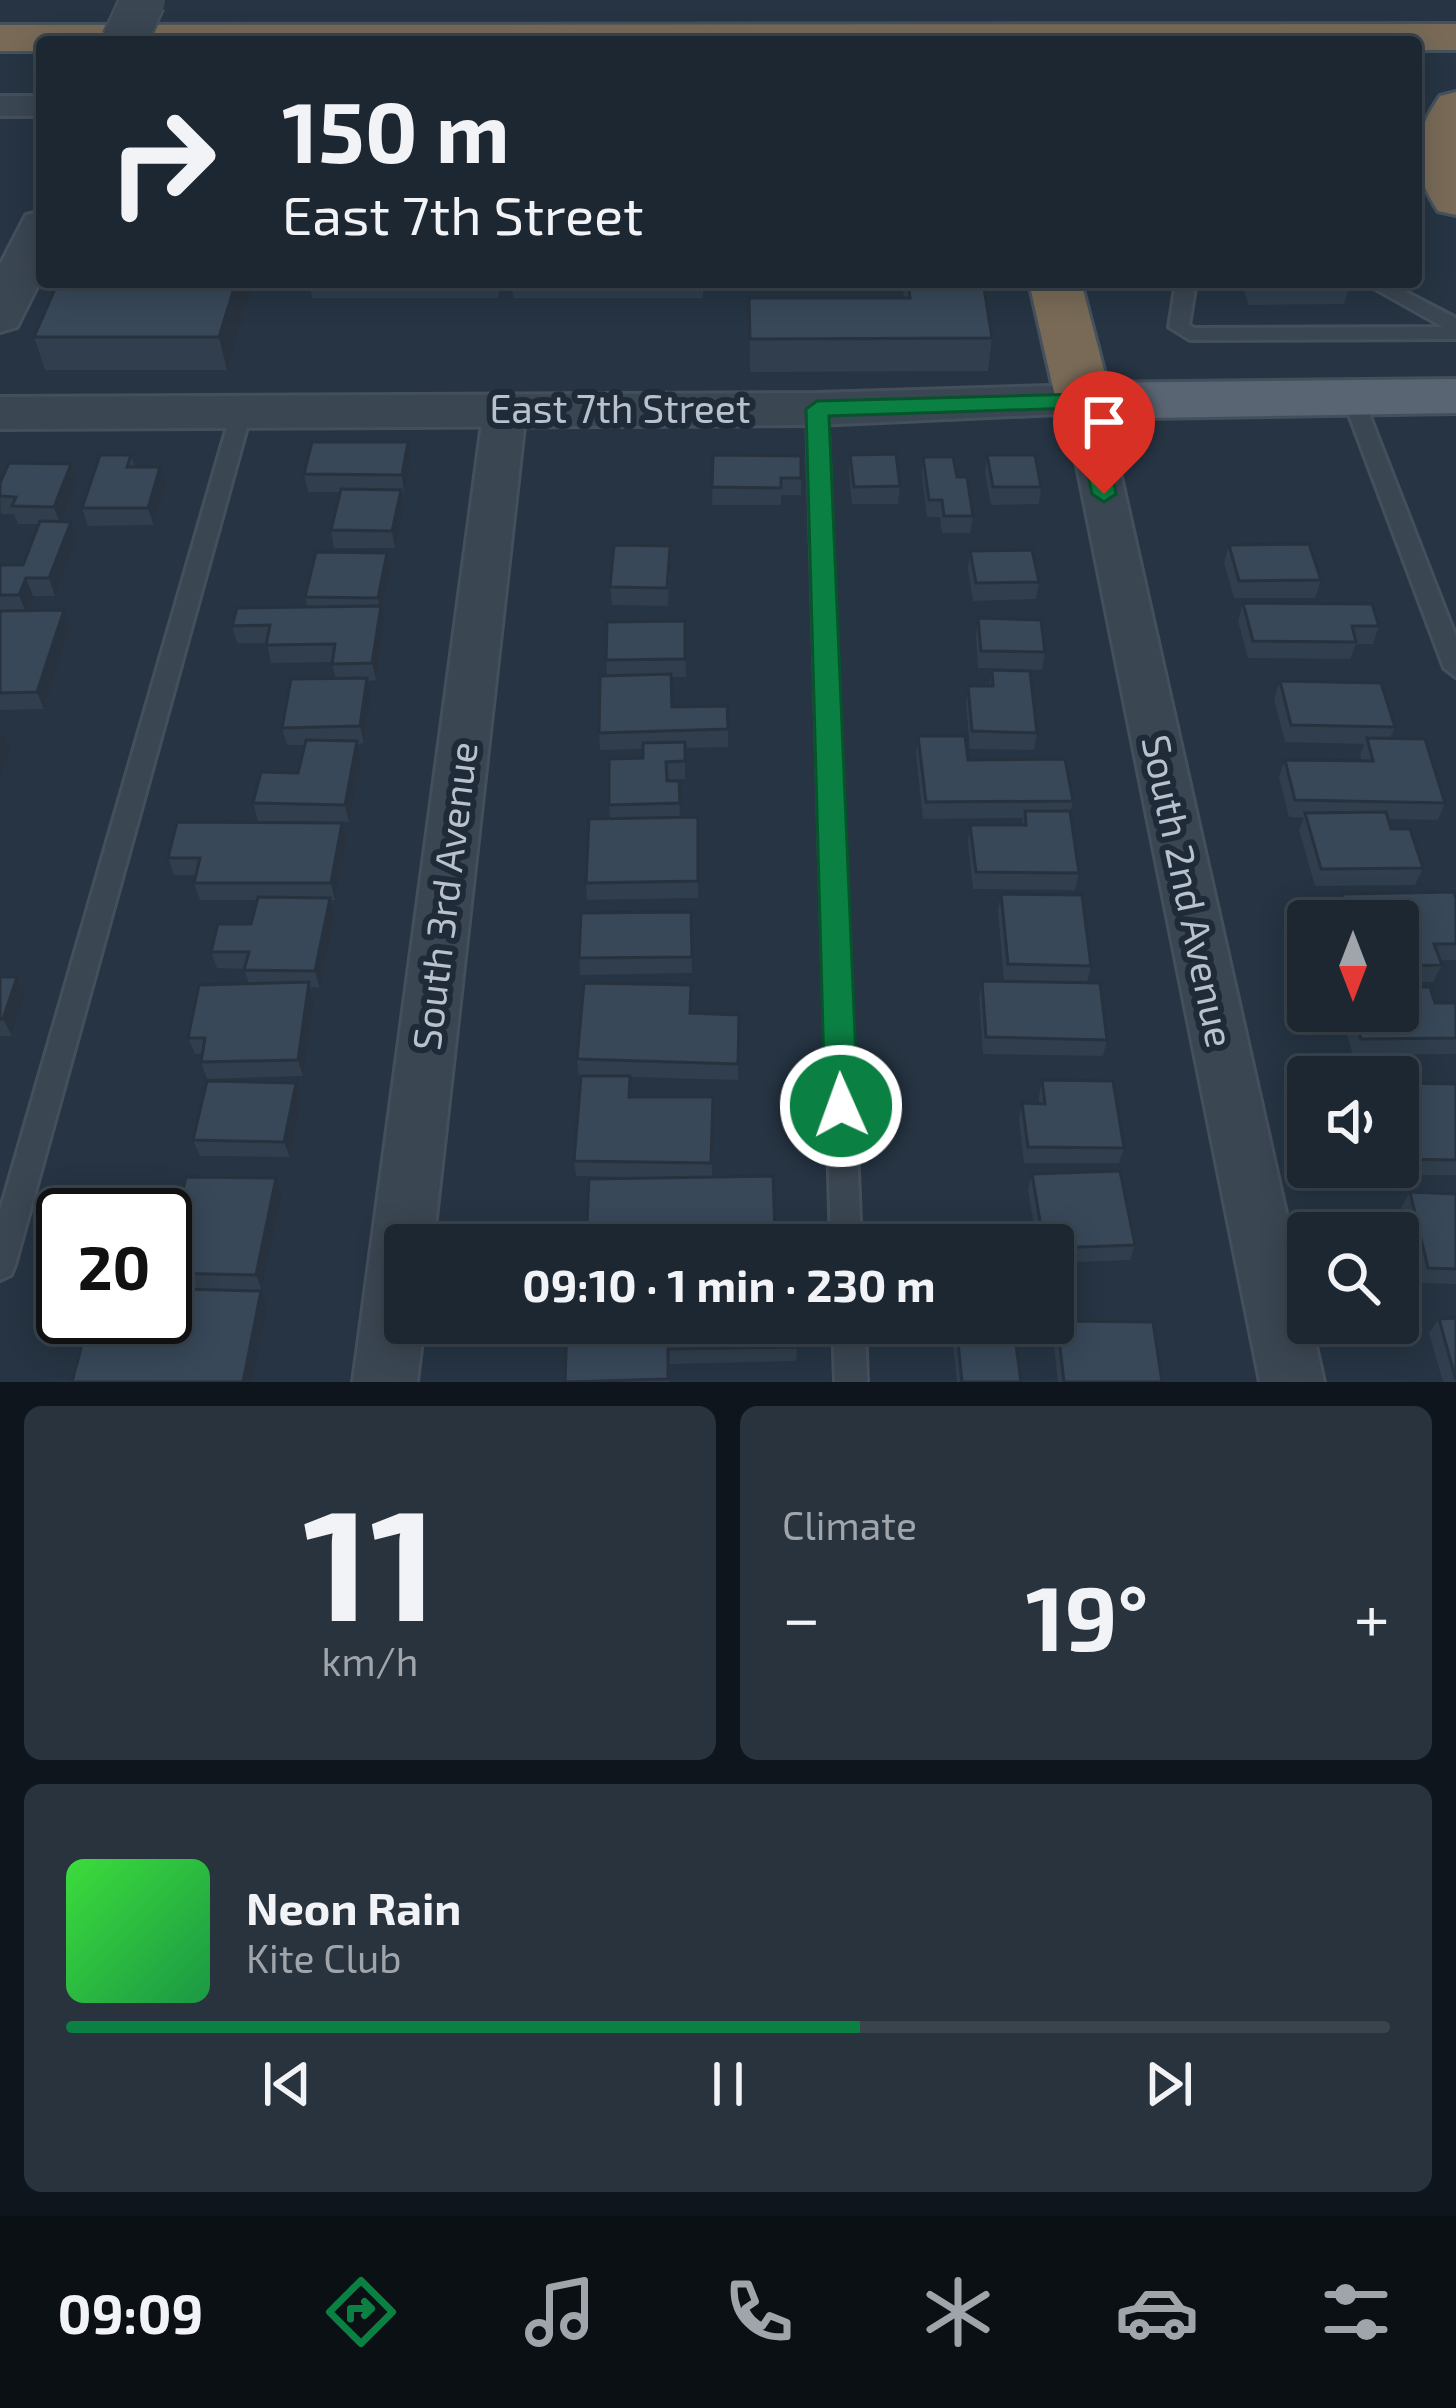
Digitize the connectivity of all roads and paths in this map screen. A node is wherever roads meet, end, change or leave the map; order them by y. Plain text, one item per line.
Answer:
1 (142, 0) edge
2 (1456, 15) edge
3 (0, 16) edge
4 (127, 36) edge
5 (1422, 37) edge
6 (1456, 37) edge
7 (0, 38) edge
8 (36, 38) edge
9 (0, 53) edge
10 (36, 55) edge
11 (0, 106) edge
12 (36, 106) edge
13 (1456, 106) edge
14 (1456, 200) edge
15 (36, 238) edge
16 (1056, 288) edge
17 (1185, 288) edge
18 (1383, 288) edge
19 (0, 317) edge
20 (1456, 329) edge
21 (1352, 396) junction
22 (1456, 396) edge
23 (1084, 401) junction
24 (817, 409) junction
25 (505, 410) junction
26 (0, 412) edge
27 (242, 412) junction
28 (1456, 668) edge
29 (845, 1224) edge
30 (0, 1265) edge
31 (849, 1344) edge
32 (385, 1382) edge
33 (850, 1382) edge
34 (1292, 1382) edge

1 - 4 street, bridge
2 - 3 highway
5 - 6 highway
7 - 8 highway
9 - 10 highway
11 - 12 street
13 - 14 highway
15 - 19 street
16 - 23 highway
17 - 20 lane
18 - 20 lane
21 - 22 main road, East 7th Street
21 - 23 main road, East 7th Street
21 - 28 lane
23 - 24 street, East 7th Street
23 - 34 street, South 2nd Avenue
24 - 25 street, East 7th Street
24 - 29 lane
25 - 27 street, East 7th Street
25 - 32 street, South 3rd Avenue
26 - 27 street, East 7th Street
27 - 30 lane
31 - 33 lane

